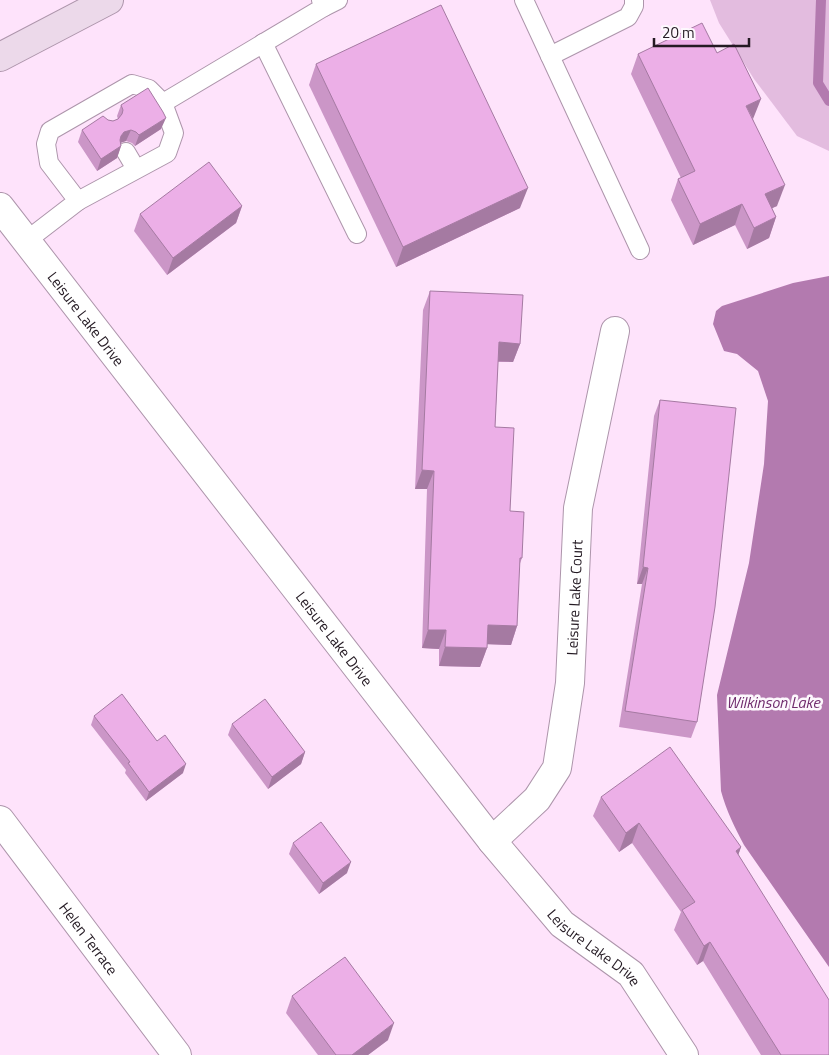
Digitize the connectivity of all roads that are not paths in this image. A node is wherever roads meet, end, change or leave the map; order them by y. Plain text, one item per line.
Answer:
1 (108, 0) edge
2 (524, 0) edge
3 (634, 0) edge
4 (327, 2) edge
5 (263, 43) junction
6 (550, 56) junction
7 (0, 57) edge
8 (163, 103) junction
9 (126, 152) dead end
10 (136, 169) junction
11 (78, 201) junction
12 (0, 208) edge
13 (357, 234) dead end
14 (26, 241) junction
15 (640, 250) dead end
16 (615, 331) dead end
17 (0, 820) edge
18 (492, 841) junction
19 (177, 1055) edge
20 (684, 1055) edge

1 - 7 main road
2 - 6 lane
3 - 6 lane
4 - 5 lane
5 - 8 lane
5 - 13 lane
6 - 15 lane
8 - 10 lane
8 - 11 lane
9 - 10 lane
10 - 11 lane
11 - 14 lane
12 - 14 street, Leisure Lake Drive
14 - 18 street, Leisure Lake Drive
16 - 18 street, Leisure Lake Court
17 - 19 street, Helen Terrace
18 - 20 street, Leisure Lake Drive

